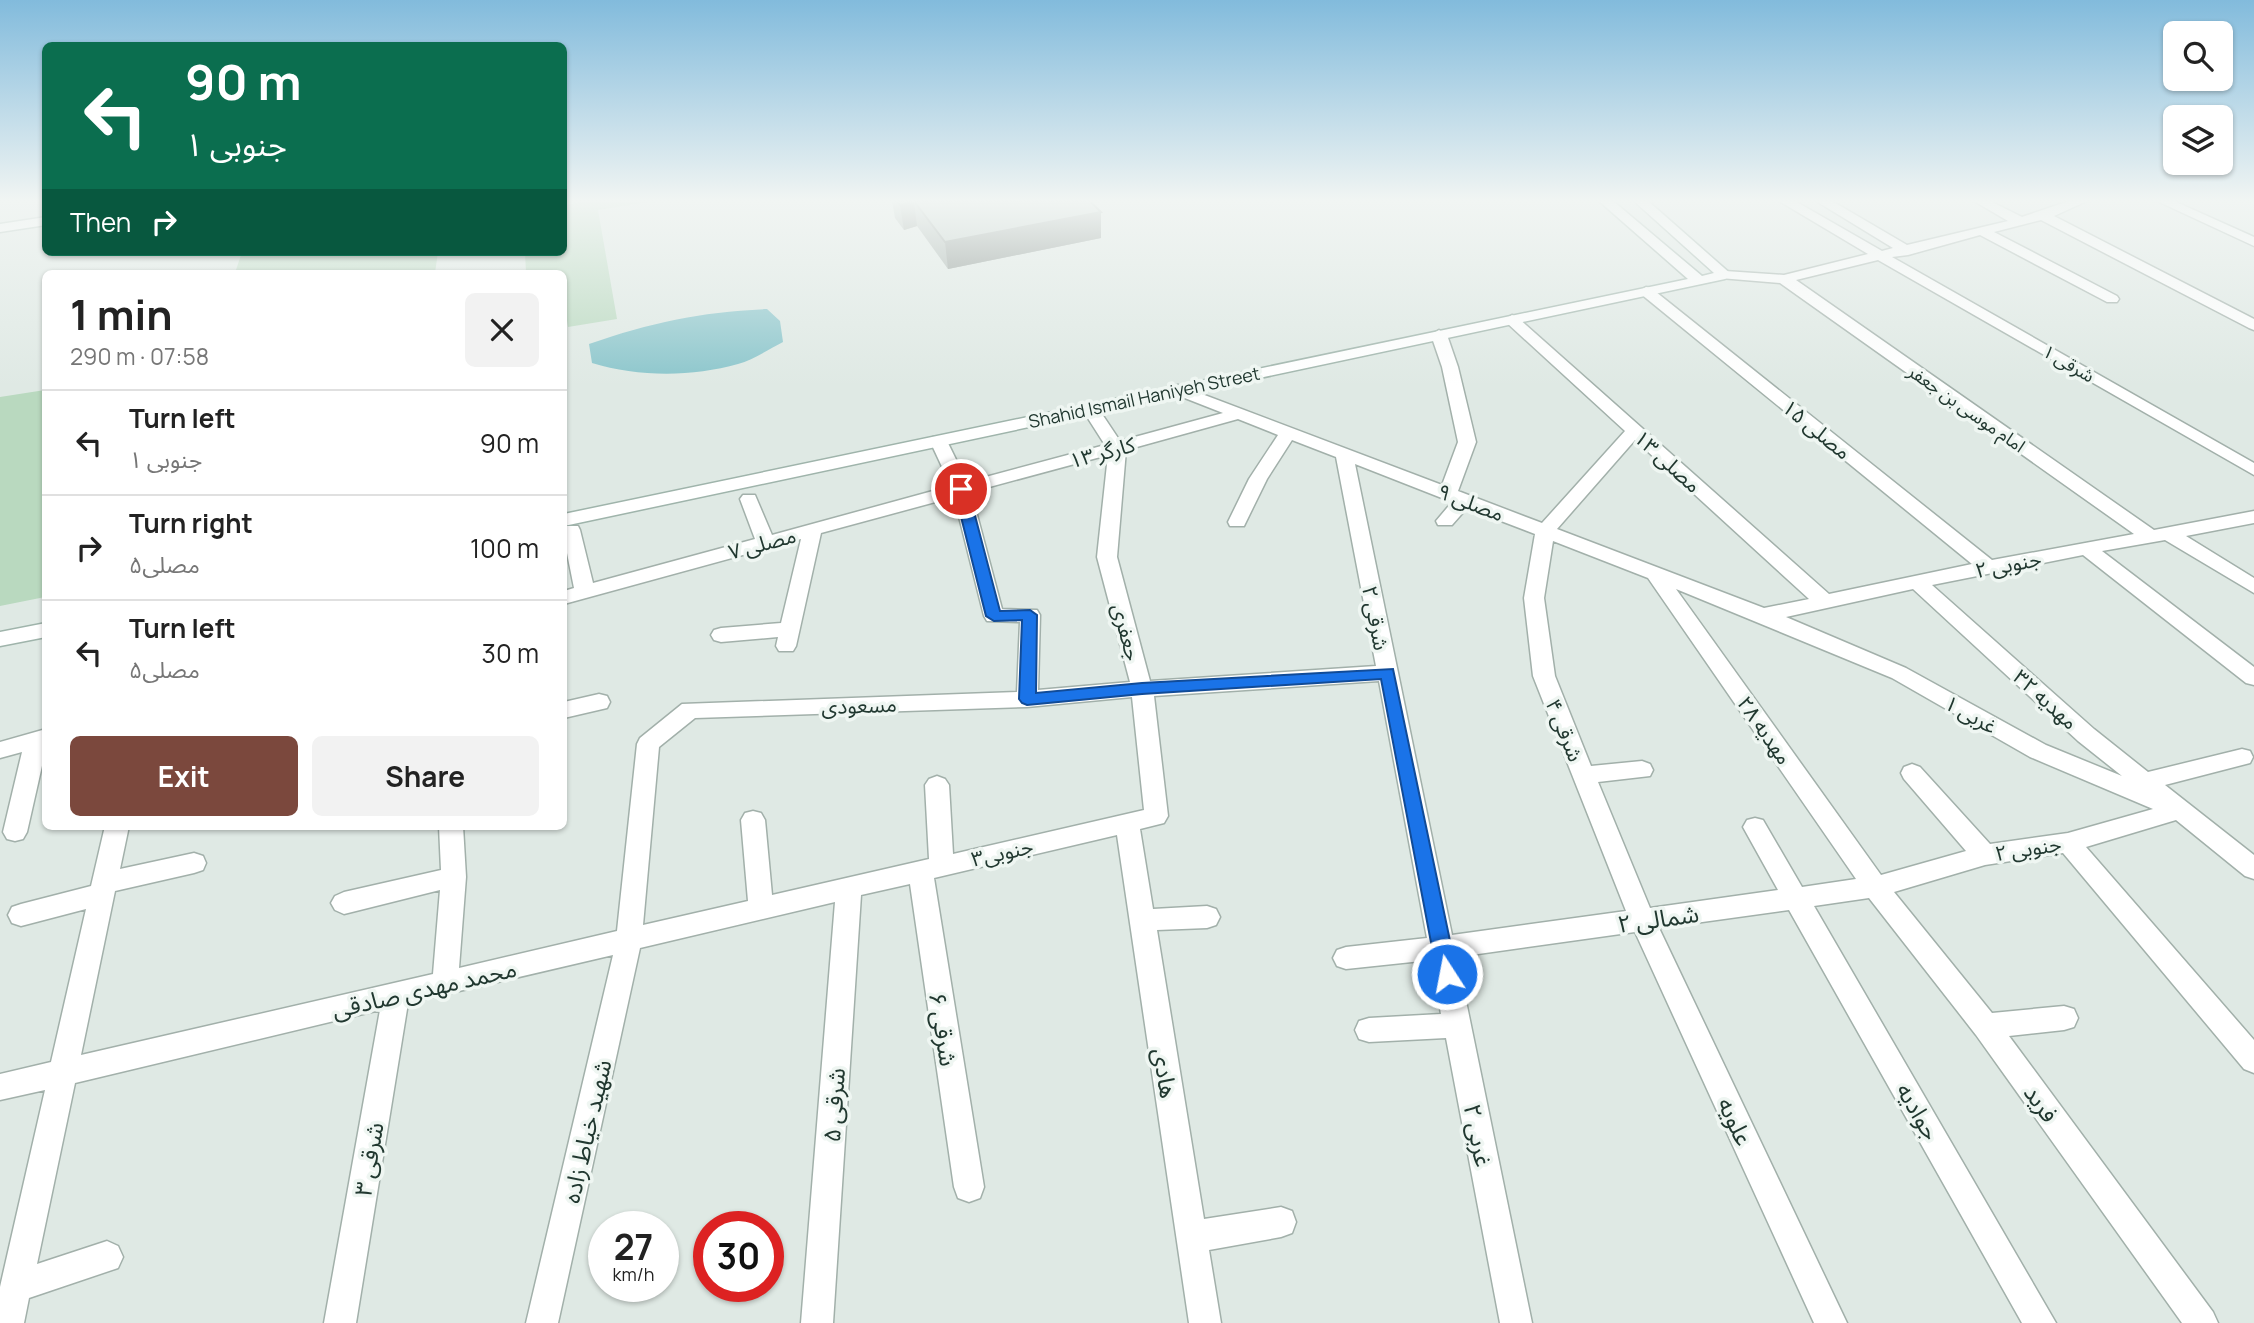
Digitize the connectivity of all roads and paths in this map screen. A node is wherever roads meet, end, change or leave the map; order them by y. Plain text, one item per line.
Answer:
1 (1678, 263) edge
2 (1711, 263) edge
3 (1857, 263) edge
4 (1893, 263) edge
5 (2043, 263) edge
6 (2133, 263) edge
7 (1725, 275) junction
8 (1784, 279) junction
9 (1698, 280) junction
10 (1646, 291) junction
11 (2112, 299) dead end
12 (1512, 320) junction
13 (2254, 325) edge
14 (1439, 335) junction
15 (1178, 390) junction
16 (1090, 409) junction
17 (1242, 413) junction
18 (1635, 430) junction
19 (1289, 431) junction
20 (939, 441) junction
21 (1117, 449) junction
22 (1344, 452) junction
23 (2254, 470) edge
24 (961, 489) junction
25 (1456, 496) junction
26 (749, 499) dead end
27 (2254, 517) edge
28 (1445, 521) dead end
29 (1237, 522) dead end
30 (568, 525) edge
31 (813, 529) junction
32 (1545, 531) junction
33 (2159, 534) junction
34 (765, 542) junction
35 (2088, 550) junction
36 (1988, 567) junction
37 (1655, 573) junction
38 (1918, 583) junction
39 (2254, 587) edge
40 (585, 591) junction
41 (567, 596) edge
42 (1825, 602) junction
43 (1763, 615) junction
44 (42, 630) edge
45 (722, 635) dead end
46 (0, 639) edge
47 (1387, 673) junction
48 (2254, 678) edge
49 (1142, 689) junction
50 (1027, 699) junction
51 (599, 702) dead end
52 (567, 709) edge
53 (690, 710) joint
54 (41, 738) edge
55 (0, 750) edge
56 (2242, 757) dead end
57 (1642, 770) dead end
58 (1912, 774) dead end
59 (1584, 775) junction
60 (2144, 782) junction
61 (937, 785) dead end
62 (2180, 810) junction
63 (1156, 816) joint
64 (753, 820) dead end
65 (1126, 823) junction
66 (1755, 827) dead end
67 (116, 830) edge
68 (451, 830) edge
69 (15, 832) dead end
70 (2068, 843) junction
71 (1985, 855) junction
72 (194, 863) dead end
73 (2251, 863) edge
74 (931, 869) junction
75 (454, 877) junction
76 (1875, 887) junction
77 (849, 888) junction
78 (103, 889) junction
79 (1798, 898) junction
80 (344, 903) dead end
81 (761, 909) junction
82 (21, 915) dead end
83 (1207, 917) dead end
84 (1142, 920) junction
85 (1642, 920) junction
86 (629, 940) junction
87 (1442, 948) junction
88 (1346, 958) dead end
89 (445, 983) junction
90 (396, 994) junction
91 (2064, 1018) dead end
92 (1457, 1025) junction
93 (1986, 1026) junction
94 (1369, 1030) dead end
95 (2254, 1060) edge
96 (63, 1073) junction
97 (0, 1087) edge
98 (968, 1187) dead end
99 (1281, 1222) dead end
100 (1192, 1237) junction
101 (107, 1257) dead end
102 (16, 1287) junction
103 (8, 1323) edge
104 (340, 1323) edge
105 (542, 1323) edge
106 (817, 1323) edge
107 (1205, 1323) edge
108 (1516, 1323) edge
109 (1831, 1323) edge
110 (2040, 1323) edge
111 (2202, 1323) edge

1 - 9 street
2 - 7 street
3 - 8 street
4 - 23 street, شرقی ۱
5 - 11 street
6 - 13 street
7 - 8 street, Shahid Ismail Haniyeh Street
7 - 9 street, Shahid Ismail Haniyeh Street
8 - 33 street, امام موسی بن جعفر
9 - 10 street, Shahid Ismail Haniyeh Street
10 - 12 street, Shahid Ismail Haniyeh Street
10 - 36 street, مصلی ۱۵
12 - 14 street, Shahid Ismail Haniyeh Street
12 - 18 street, مصلی ۱۳
14 - 15 street, Shahid Ismail Haniyeh Street
14 - 25 street
15 - 16 street, Shahid Ismail Haniyeh Street
15 - 17 street, مصلی ۹
16 - 20 street, Shahid Ismail Haniyeh Street
16 - 21 street
17 - 19 street, مصلی ۹
17 - 21 street, کارگر ۱۳
18 - 32 street
18 - 42 street, مصلی ۱۳
19 - 22 street, مصلی ۹
19 - 29 street
20 - 24 street
20 - 30 street, Shahid Ismail Haniyeh Street
21 - 24 street, کارگر ۱۳
21 - 49 street, جعفری
22 - 25 street, مصلی ۹
22 - 47 street, ۲ شرقی
24 - 31 street, مصلی ۷
24 - 50 street
25 - 28 street
25 - 32 street, مصلی ۹
26 - 34 street
27 - 33 street, جنوبی ۲
30 - 40 street
31 - 34 street, مصلی ۷
31 - 45 street
32 - 37 street, مصلی ۹
32 - 59 street, ۴ شرقی
33 - 35 street, جنوبی ۲
33 - 39 street, امام موسی بن جعفر
34 - 40 street, مصلی ۷
35 - 36 street, جنوبی ۲
35 - 48 street
36 - 38 street, جنوبی ۲
37 - 43 street, مصلی ۹
37 - 76 street, مهدیه ۲۸
38 - 42 street, جنوبی ۲
38 - 60 street, مهدیه ۳۲
40 - 41 street, مصلی ۷
42 - 43 street, جنوبی ۲
43 - 62 street, ۱ غربی
44 - 46 street
47 - 49 street, مسعودی
47 - 87 street, ۲ شرقی
49 - 50 street, مسعودی
49 - 63 street, جعفری
50 - 53 street, مسعودی
51 - 52 street
53 - 86 street, شهید خیاط زاده
54 - 55 street
54 - 69 street
56 - 60 street
57 - 59 street
58 - 71 street
59 - 85 street, ۴ شرقی
60 - 62 street, مهدیه ۳۲
61 - 74 street, ۶ شرقی
62 - 70 street, ۲ جنوبی
62 - 73 street, مهدیه ۳۲
63 - 65 street, جنوبی۳
64 - 81 street
65 - 74 street, جنوبی۳
65 - 84 street, هادی
66 - 79 street, جوادیه
67 - 78 street
68 - 75 street
70 - 71 street, ۲ جنوبی
70 - 95 street
71 - 76 street, ۲ جنوبی
72 - 78 street
74 - 77 street, جنوبی۳
74 - 98 street, ۶ شرقی
75 - 80 street
75 - 89 street
76 - 79 street, ۲ شمالی
76 - 93 street, فرید
77 - 81 street, محمد مهدی صادقی
77 - 106 street, ۵ شرقی
78 - 82 street
78 - 96 street
79 - 85 street, ۲ شمالی
79 - 110 street, جوادیه
81 - 86 street, محمد مهدی صادقی
83 - 84 street
84 - 100 street, هادی
85 - 87 street, ۲ شمالی
85 - 109 street, علویه
86 - 89 street, محمد مهدی صادقی
86 - 105 street, شهید خیاط زاده
87 - 88 street, ۲ شمالی
87 - 92 street, ۲ غربی
89 - 90 street, محمد مهدی صادقی
90 - 96 street, محمد مهدی صادقی
90 - 104 street, ۳ شرقی
91 - 93 street
92 - 94 street
92 - 108 street, ۲ غربی
93 - 111 street, فرید
96 - 97 street, محمد مهدی صادقی
96 - 102 street
99 - 100 street
100 - 107 street, هادی
101 - 102 street
102 - 103 street

